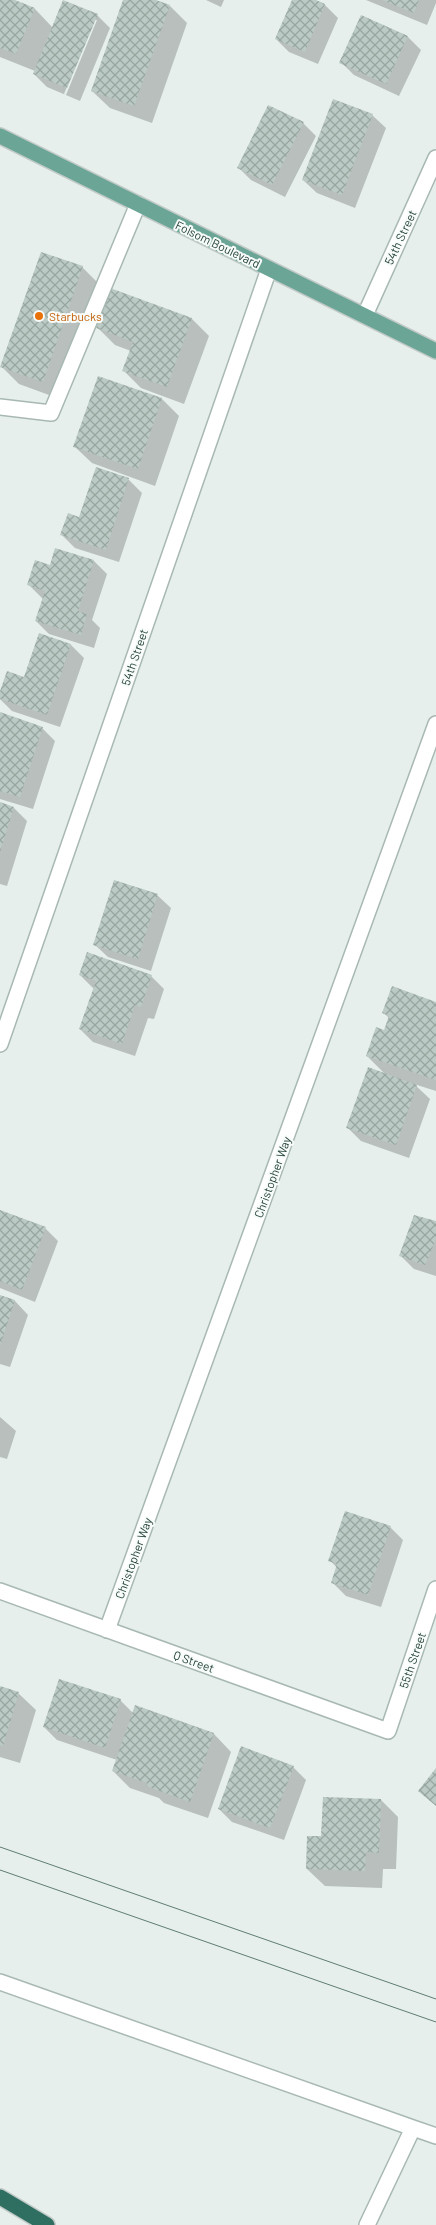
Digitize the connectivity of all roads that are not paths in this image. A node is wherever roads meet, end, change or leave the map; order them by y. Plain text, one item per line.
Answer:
1 (0, 136) edge
2 (436, 158) edge
3 (138, 204) junction
4 (269, 269) junction
5 (365, 315) junction
6 (436, 351) edge
7 (0, 407) edge
8 (436, 724) edge
9 (0, 1044) edge
10 (436, 1589) edge
11 (0, 1591) edge
12 (107, 1630) junction
13 (388, 1731) joint
14 (0, 1982) edge
15 (413, 2128) junction
16 (436, 2136) edge
17 (0, 2197) edge
18 (0, 2207) edge
19 (26, 2225) edge
20 (47, 2225) edge
21 (367, 2225) edge

1 - 3 main road, Folsom Boulevard
2 - 5 street, 54th Street
3 - 4 main road, Folsom Boulevard
3 - 7 street
4 - 5 main road, Folsom Boulevard
4 - 9 street, 54th Street
5 - 6 main road, Folsom Boulevard
8 - 12 street, Christopher Way
10 - 13 street, 55th Street
11 - 12 street, Q Street
12 - 13 street, Q Street
14 - 15 street
15 - 16 street
15 - 21 street
17 - 20 highway
18 - 19 highway

